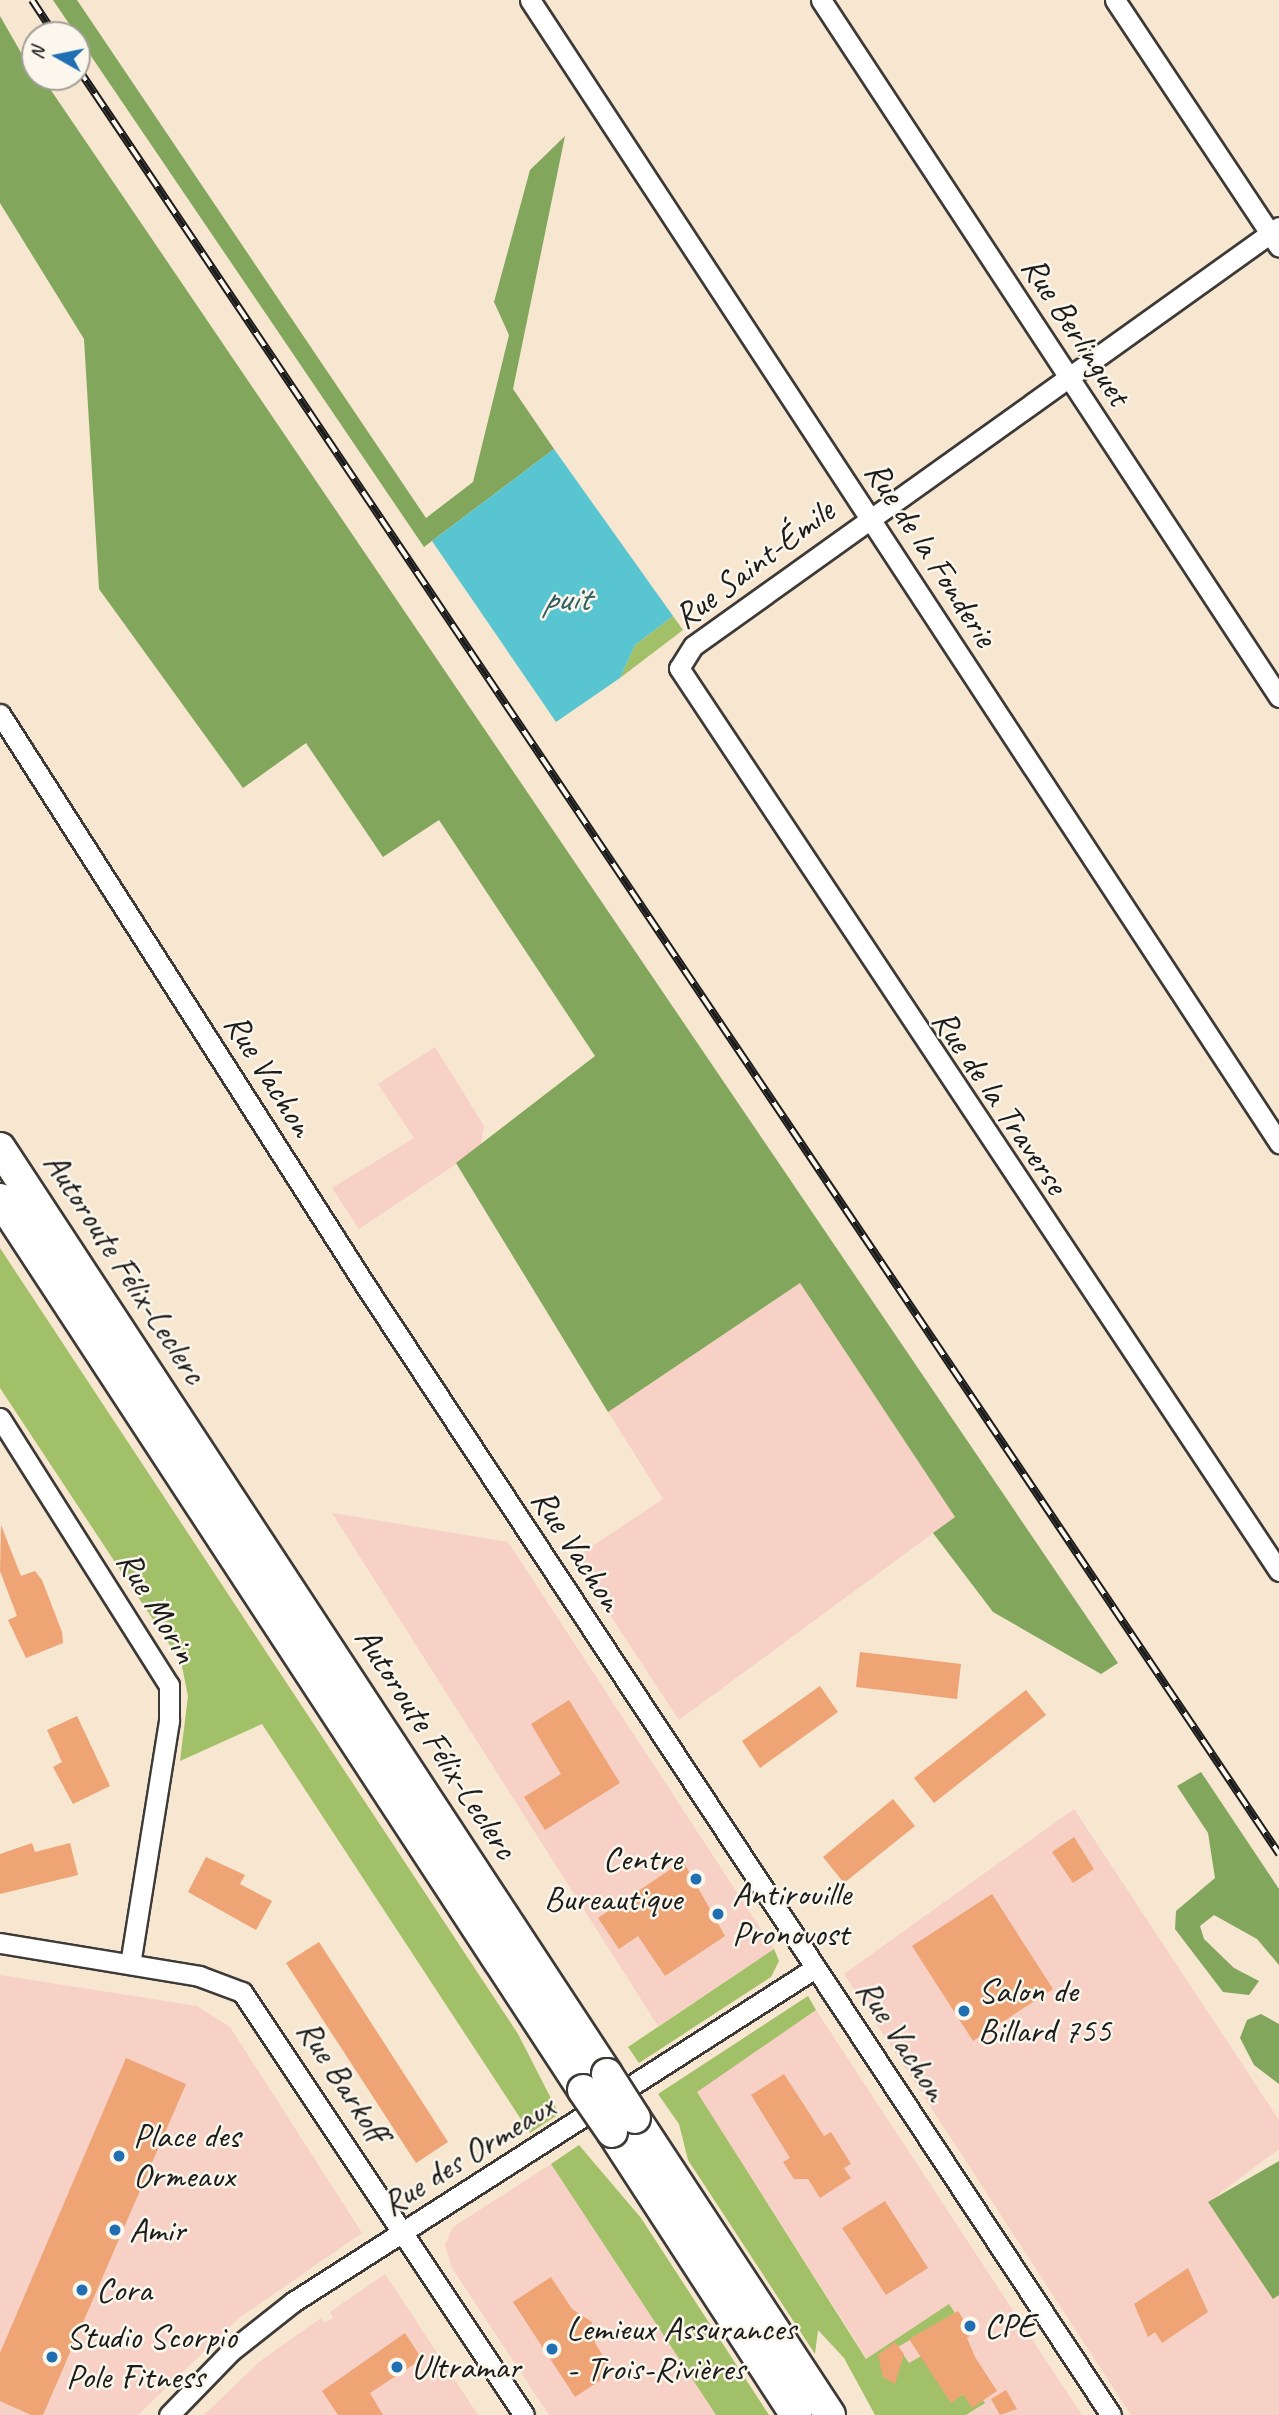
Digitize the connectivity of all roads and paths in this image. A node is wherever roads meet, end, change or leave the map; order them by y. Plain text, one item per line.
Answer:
1 (530, 0) edge
2 (821, 0) edge
3 (1115, 0) edge
4 (1276, 236) edge
5 (1067, 376) junction
6 (869, 518) junction
7 (679, 663) joint
8 (1279, 696) edge
9 (0, 713) edge
10 (1279, 1143) edge
11 (0, 1148) edge
12 (0, 1199) edge
13 (2, 1424) edge
14 (1279, 1571) edge
15 (0, 1943) edge
16 (130, 1964) junction
17 (815, 1968) junction
18 (595, 2082) junction
19 (624, 2125) junction
20 (405, 2234) junction
21 (169, 2415) edge
22 (524, 2415) edge
23 (796, 2415) edge
24 (830, 2415) edge
25 (1111, 2415) edge

1 - 6 street, Rue de la Fonderie
2 - 5 street, Rue Berlinguet
3 - 4 street
4 - 5 street, Rue Saint-Émile
5 - 6 street, Rue Saint-Émile
5 - 8 street, Rue Berlinguet
6 - 7 street, Rue Saint-Émile
6 - 10 street, Rue de la Fonderie
7 - 14 street, Rue de la Traverse
9 - 17 street, Rue Vachon
11 - 18 highway, Autoroute Félix-Leclerc
12 - 18 highway, Autoroute Félix-Leclerc
13 - 16 street, Rue Morin
15 - 16 street, Rue Barkoff
16 - 20 street, Rue Barkoff
17 - 20 street, Rue des Ormeaux
17 - 25 street, Rue Vachon
18 - 19 highway, Autoroute Félix-Leclerc, bridge
19 - 23 highway, Autoroute Félix-Leclerc
19 - 24 highway, Autoroute Félix-Leclerc
20 - 21 street, Rue des Ormeaux
20 - 22 street, Rue Barkoff

